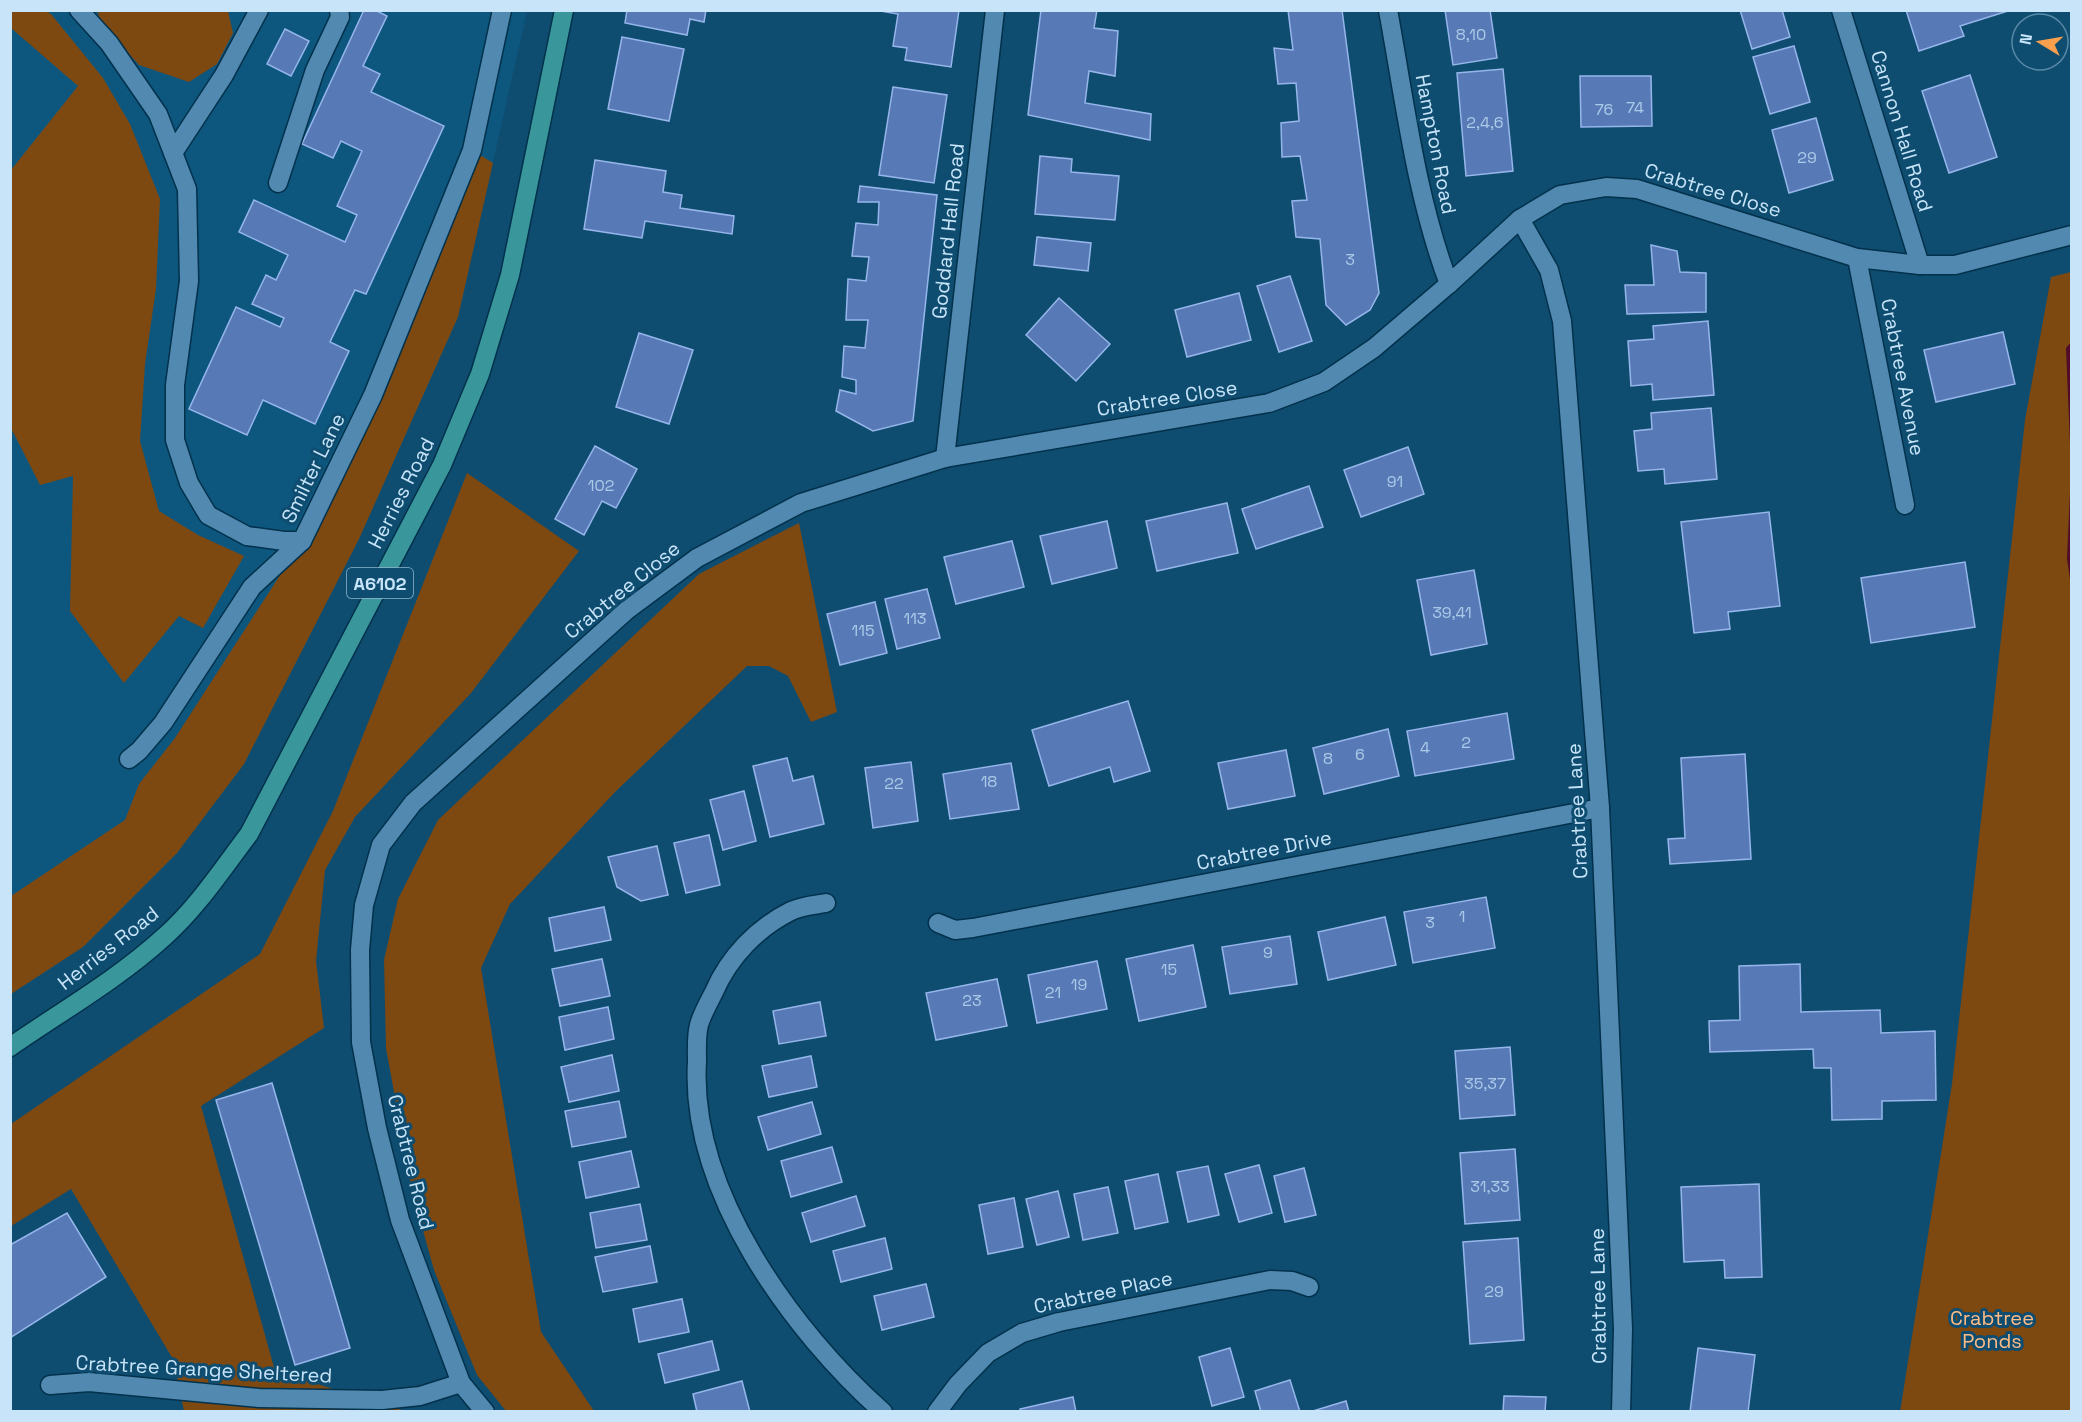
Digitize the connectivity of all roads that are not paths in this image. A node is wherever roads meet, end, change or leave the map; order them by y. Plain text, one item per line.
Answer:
1 (78, 10) edge
2 (259, 10) edge
3 (339, 10) edge
4 (502, 10) edge
5 (564, 10) edge
6 (995, 10) edge
7 (1388, 10) edge
8 (1840, 10) edge
9 (173, 153) junction
10 (278, 183) dead end
11 (1520, 219) junction
12 (2072, 236) edge
13 (1857, 258) junction
14 (1920, 265) junction
15 (1449, 284) junction
16 (945, 458) junction
17 (1905, 505) dead end
18 (302, 541) junction
19 (129, 759) dead end
20 (1600, 808) junction
21 (826, 903) dead end
22 (364, 905) joint
23 (938, 922) dead end
24 (10, 1047) edge
25 (1310, 1287) dead end
26 (461, 1383) junction
27 (50, 1385) dead end
28 (485, 1412) edge
29 (883, 1412) edge
30 (937, 1412) edge
31 (1621, 1412) edge

1 - 9 street, Smilter Lane
2 - 9 street
3 - 10 street
4 - 18 street, Smilter Lane
5 - 24 main road, Herries Road / A6102
6 - 16 street, Goddard Hall Road
7 - 15 street, Hampton Road
8 - 14 street, Cannon Hall Road
9 - 18 street, Smilter Lane
11 - 13 street, Crabtree Close
11 - 15 street, Crabtree Close
11 - 20 street, Crabtree Lane
12 - 14 street, Crabtree Close
13 - 14 street, Crabtree Close
13 - 17 street, Crabtree Avenue
15 - 16 street, Crabtree Close
16 - 22 street, Crabtree Close
18 - 19 street
20 - 23 street, Crabtree Drive
20 - 31 street, Crabtree Lane
21 - 29 street
22 - 26 street, Crabtree Road
25 - 30 street, Crabtree Place
26 - 27 street, Crabtree Grange Sheltered
26 - 28 street, Crabtree Road

